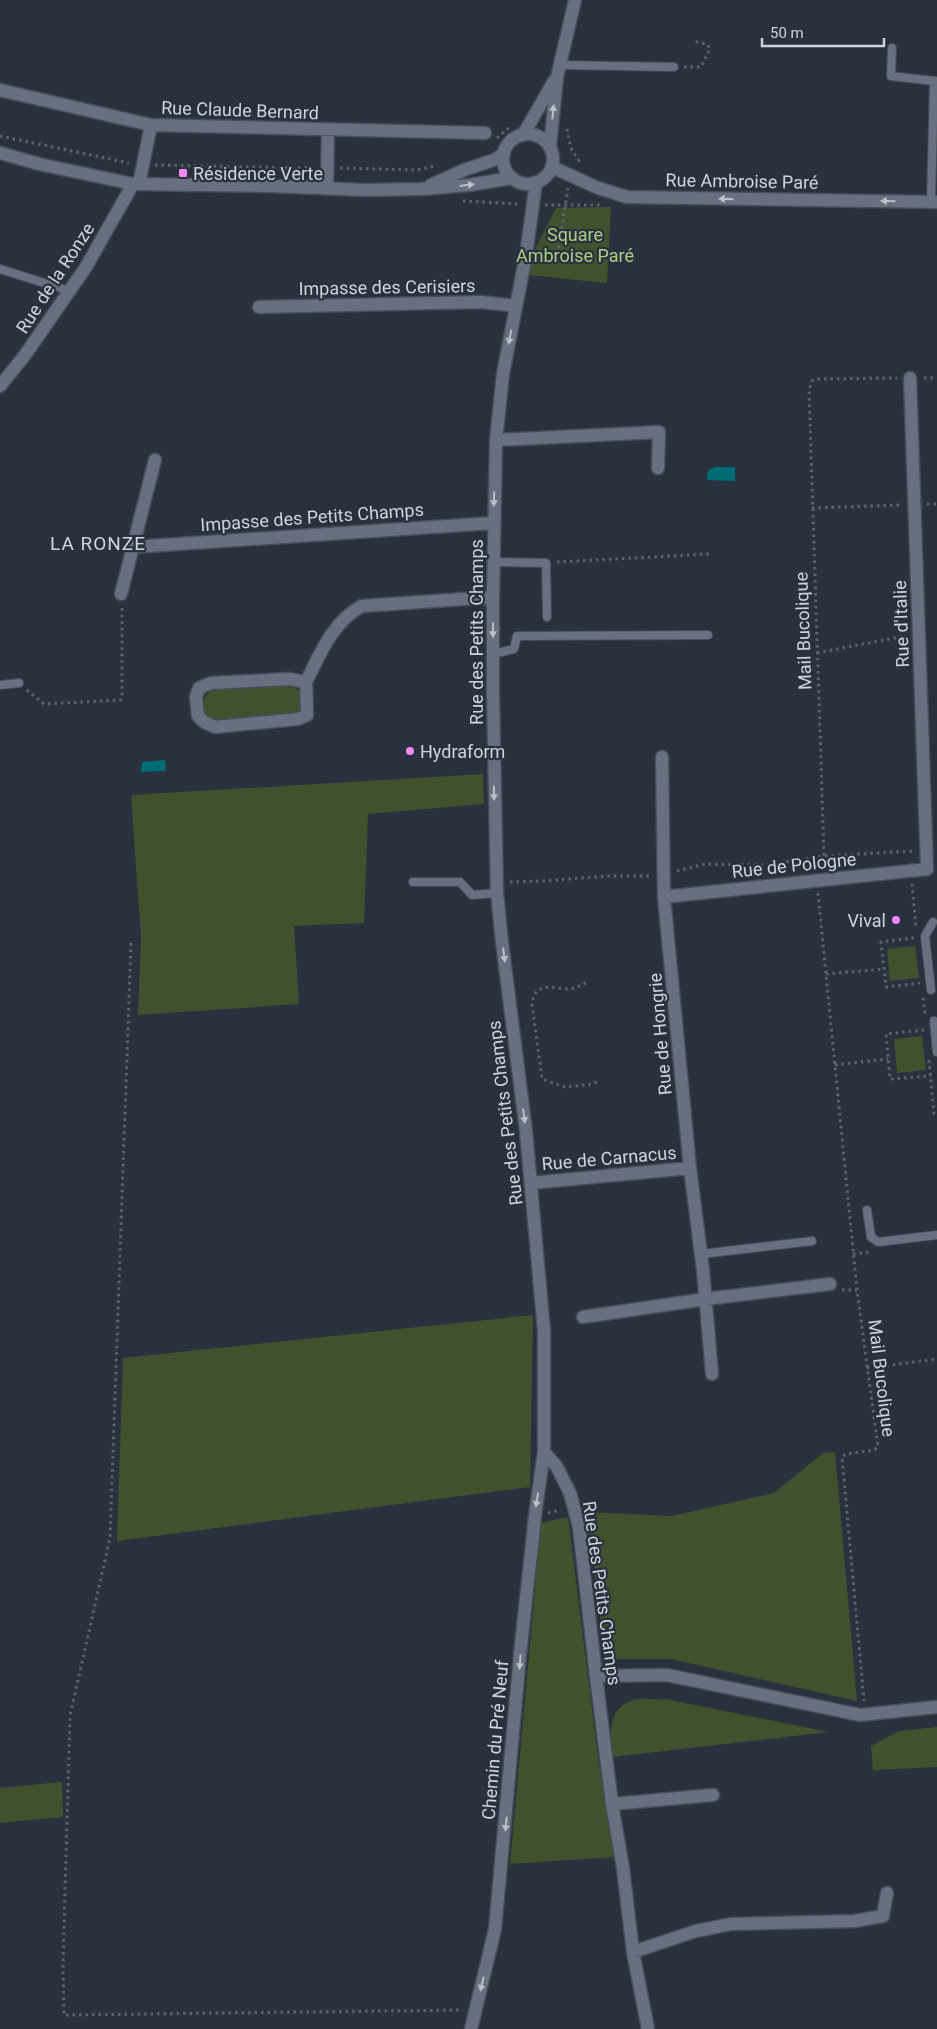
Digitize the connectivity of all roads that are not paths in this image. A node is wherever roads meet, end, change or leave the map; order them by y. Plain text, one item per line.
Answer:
1 (574, 0) edge
2 (892, 48) dead end
3 (674, 67) road end
4 (558, 71) junction
5 (936, 81) edge
6 (0, 90) edge
7 (151, 125) junction
8 (328, 131) junction
9 (523, 135) junction
10 (488, 138) road end
11 (550, 146) junction
12 (0, 153) edge
13 (504, 154) junction
14 (552, 167) junction
15 (512, 178) junction
16 (536, 182) junction
17 (136, 184) junction
18 (327, 188) junction
19 (422, 189) junction
20 (934, 202) edge
21 (0, 270) edge
22 (70, 291) junction
23 (516, 306) junction
24 (259, 307) dead end
25 (910, 378) road end
26 (0, 386) edge
27 (496, 440) junction
28 (155, 460) dead end
29 (658, 468) dead end
30 (494, 523) junction
31 (133, 547) junction
32 (493, 562) junction
33 (121, 594) road end
34 (492, 597) junction
35 (547, 617) dead end
36 (708, 635) dead end
37 (493, 654) junction
38 (306, 682) junction
39 (19, 684) road end
40 (0, 685) edge
41 (662, 757) dead end
42 (927, 869) joint
43 (413, 882) dead end
44 (497, 888) junction
45 (664, 897) junction
46 (933, 922) dead end
47 (931, 990) dead end
48 (934, 1021) dead end
49 (937, 1052) edge
50 (690, 1168) junction
51 (531, 1183) junction
52 (867, 1210) dead end
53 (937, 1235) edge
54 (812, 1241) dead end
55 (700, 1254) junction
56 (830, 1284) dead end
57 (706, 1299) junction
58 (583, 1317) dead end
59 (712, 1374) dead end
60 (544, 1452) junction
61 (596, 1676) junction
62 (937, 1707) edge
63 (714, 1795) dead end
64 (612, 1804) junction
65 (887, 1893) dead end
66 (633, 1952) junction
67 (471, 2029) edge
68 (648, 2029) edge

1 - 4 street
2 - 5 lane
3 - 4 lane
4 - 9 street
11 -> 4 street
5 - 20 lane
6 - 7 street, Rue Claude Bernard
7 - 8 street, Rue Claude Bernard
7 - 17 street, Rue Claude Bernard
8 - 10 street, Rue Claude Bernard
8 - 18 street, Rue Claude Bernard
9 - 11 street
9 - 13 street
11 - 14 street
12 - 17 street
13 - 15 street
13 - 19 street
14 - 16 street
20 -> 14 street, Rue Ambroise Paré
15 - 16 street
19 -> 15 street
16 - 23 street, Rue des Petits Champs
17 - 18 street
17 - 22 street, Rue de la Ronze
18 - 19 street
21 - 22 lane
22 - 26 street, Rue de la Ronze
23 - 24 street, Impasse des Cerisiers
23 -> 27 street, Rue des Petits Champs
25 - 42 street, Rue d'Italie
27 - 29 street
27 -> 30 street, Rue des Petits Champs
28 - 31 street
30 - 31 street, Impasse des Petits Champs
30 - 32 street, Rue des Petits Champs
31 - 33 street
32 - 34 street, Rue des Petits Champs
32 - 35 lane
34 -> 37 street, Rue des Petits Champs
34 - 38 street
36 - 37 lane
37 -> 44 street, Rue des Petits Champs
38 - 38 street
39 - 40 lane
41 - 45 street, Rue de Hongrie
42 - 45 street, Rue de Pologne
43 - 44 lane
44 -> 51 street, Rue des Petits Champs
45 - 50 street, Rue de Hongrie
46 - 47 lane
48 - 49 lane
50 - 51 street, Rue de Carnacus
50 - 55 street, Rue de Hongrie
51 - 60 street, Rue des Petits Champs
52 - 53 lane
54 - 55 lane
55 - 57 street, Rue de Hongrie
56 - 57 street
57 - 58 street
57 - 59 street, Rue de Hongrie
60 - 61 street, Rue des Petits Champs
60 -> 67 street, Chemin du Pré Neuf
61 - 62 street
61 - 64 street, Rue des Petits Champs
63 - 64 street
64 - 66 street, Rue des Petits Champs
65 - 66 street
66 - 68 street, Rue des Petits Champs

